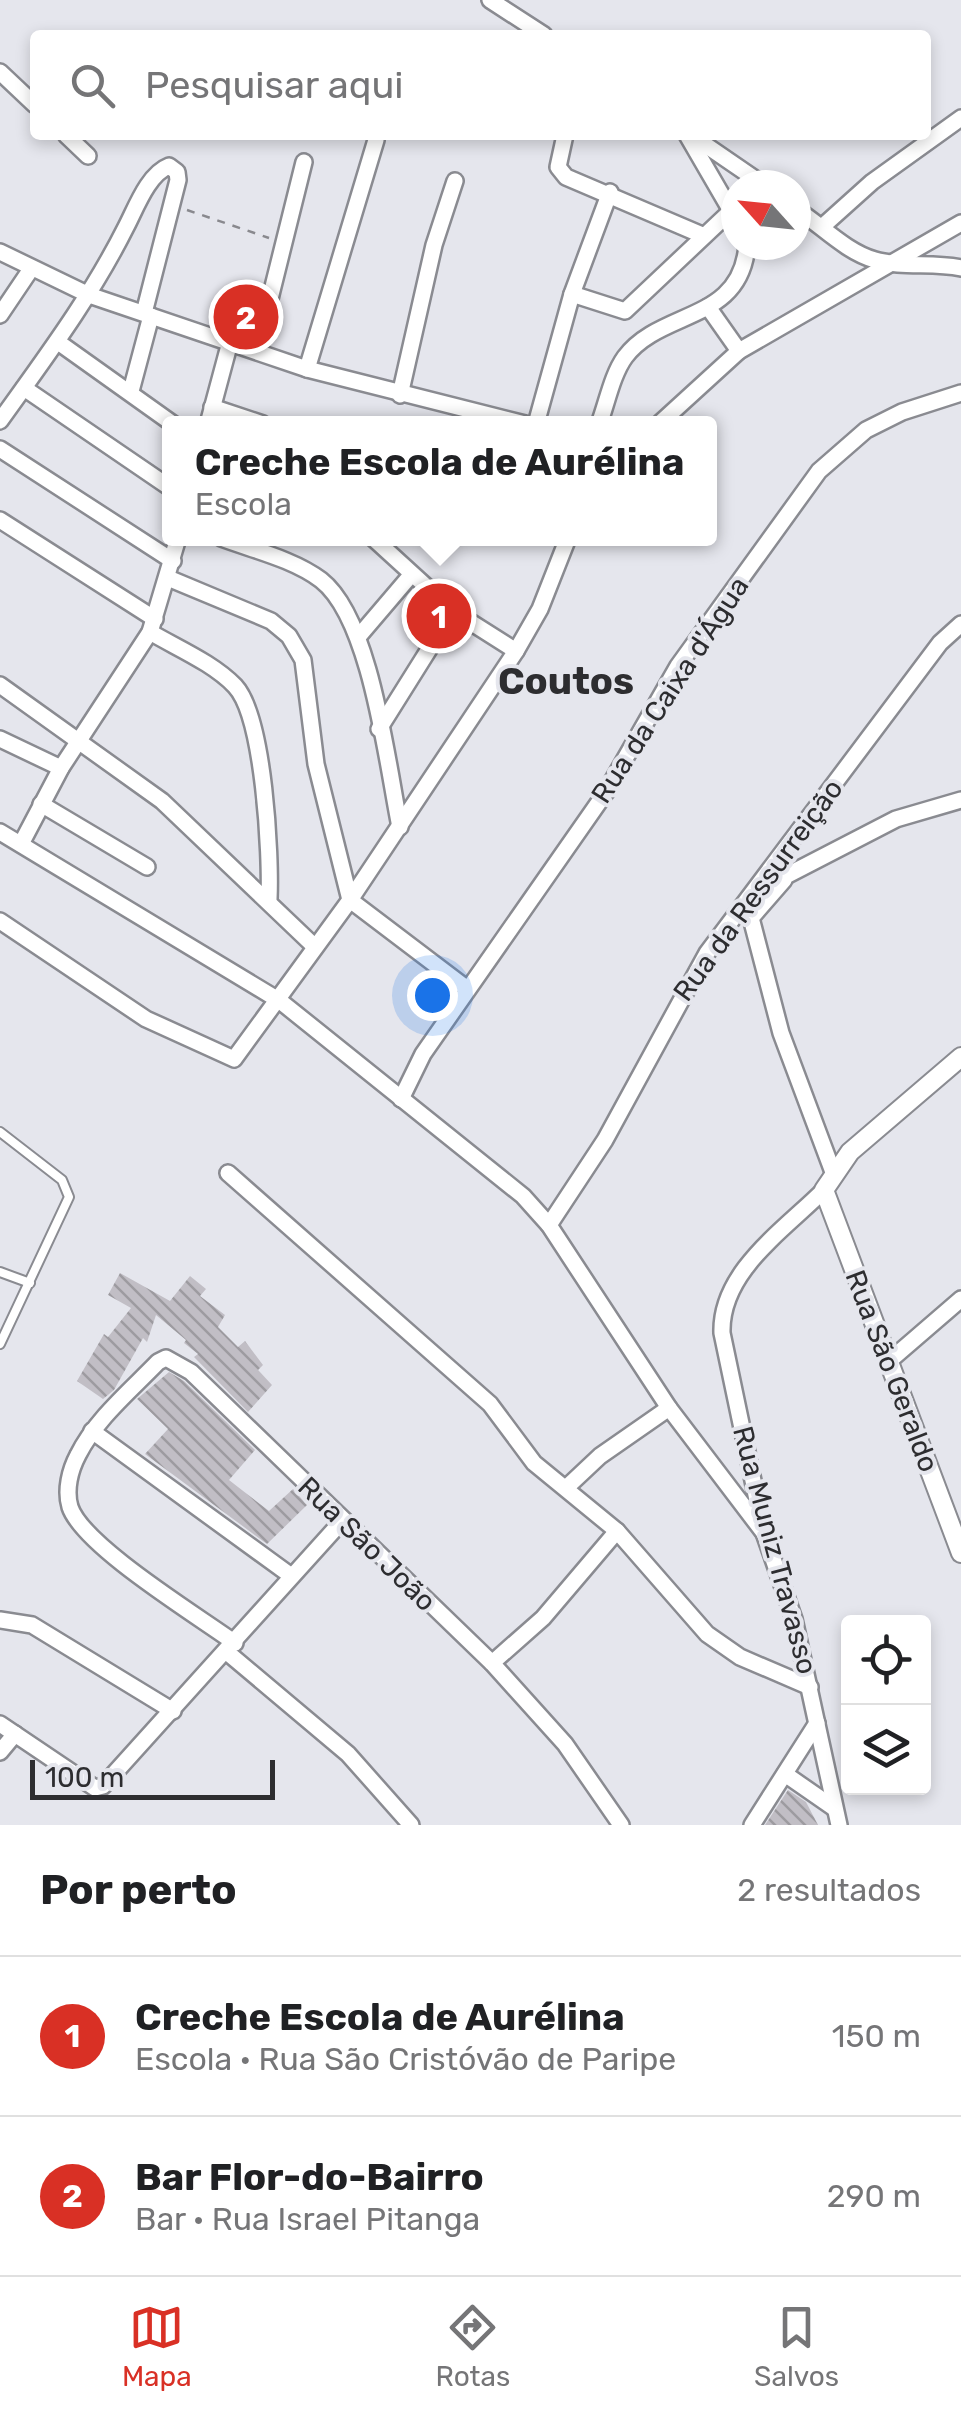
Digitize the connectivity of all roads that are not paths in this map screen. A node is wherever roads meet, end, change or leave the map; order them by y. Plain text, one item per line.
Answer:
1 (490, 0) edge
2 (513, 6) edge
3 (539, 30) edge
4 (0, 72) edge
5 (30, 101) edge
6 (961, 118) edge
7 (71, 140) edge
8 (376, 140) dead end
9 (563, 140) edge
10 (692, 140) edge
11 (696, 140) edge
12 (930, 140) edge
13 (931, 140) edge
14 (88, 156) dead end
15 (304, 162) dead end
16 (742, 170) edge
17 (454, 181) dead end
18 (610, 192) junction
19 (721, 192) edge
20 (811, 218) edge
21 (961, 222) edge
22 (721, 223) edge
23 (822, 226) junction
24 (702, 235) junction
25 (0, 252) edge
26 (743, 260) edge
27 (895, 264) junction
28 (961, 268) edge
29 (31, 269) junction
30 (572, 294) junction
31 (89, 295) junction
32 (708, 307) junction
33 (147, 315) junction
34 (0, 316) edge
35 (58, 342) junction
36 (230, 342) junction
37 (257, 351) junction
38 (738, 351) junction
39 (308, 369) junction
40 (24, 388) junction
41 (132, 392) junction
42 (961, 393) edge
43 (400, 395) junction
44 (210, 415) edge
45 (163, 416) edge
46 (491, 416) edge
47 (538, 416) edge
48 (602, 416) edge
49 (669, 416) edge
50 (0, 421) edge
51 (0, 449) edge
52 (162, 482) edge
53 (0, 520) edge
54 (176, 546) edge
55 (242, 546) edge
56 (381, 546) edge
57 (565, 546) edge
58 (173, 561) junction
59 (412, 575) junction
60 (168, 578) junction
61 (453, 611) junction
62 (961, 624) edge
63 (152, 625) junction
64 (360, 636) junction
65 (516, 651) junction
66 (0, 685) edge
67 (380, 729) junction
68 (0, 739) edge
69 (81, 739) junction
70 (61, 768) junction
71 (961, 800) edge
72 (41, 804) junction
73 (400, 827) junction
74 (0, 832) edge
75 (22, 844) junction
76 (147, 867) dead end
77 (784, 880) junction
78 (757, 884) junction
79 (269, 899) junction
80 (350, 900) junction
81 (0, 920) edge
82 (314, 946) junction
83 (466, 988) junction
84 (280, 1001) junction
85 (961, 1057) edge
86 (401, 1100) junction
87 (0, 1132) edge
88 (833, 1172) junction
89 (228, 1173) dead end
90 (824, 1190) junction
91 (549, 1225) junction
92 (0, 1272) edge
93 (30, 1283) junction
94 (961, 1299) edge
95 (0, 1344) edge
96 (888, 1362) junction
97 (669, 1408) junction
98 (92, 1430) junction
99 (568, 1488) junction
100 (343, 1520) junction
101 (616, 1531) junction
102 (764, 1533) junction
103 (961, 1552) edge
104 (290, 1575) junction
105 (0, 1620) edge
106 (231, 1648) junction
107 (492, 1663) junction
108 (810, 1686) junction
109 (173, 1711) junction
110 (817, 1723) junction
111 (0, 1724) edge
112 (15, 1734) junction
113 (0, 1752) edge
114 (786, 1774) junction
115 (834, 1808) junction
116 (412, 1825) edge
117 (620, 1825) edge
118 (752, 1825) edge
119 (838, 1825) edge

1 - 2 street
2 - 3 street
4 - 5 street
6 - 13 street
7 - 14 street
8 - 39 street
9 - 18 street
10 - 19 street
11 - 16 street
12 - 23 street
15 - 37 street
17 - 43 street
18 - 24 street
18 - 30 street
20 - 23 street
21 - 27 street
22 - 24 street
23 - 27 street
24 - 30 street
25 - 29 street
26 - 32 street
27 - 28 street
27 - 38 street
29 - 31 street
29 - 34 street
30 - 47 street
31 - 33 street
31 - 33 street
31 - 35 street
32 - 38 street
32 - 48 street
33 - 36 street
33 - 41 street
35 - 40 street
35 - 41 street
36 - 37 street
36 - 44 street
37 - 39 street
38 - 49 street
39 - 43 street
40 - 50 street
40 - 52 street
41 - 45 street
42 - 83 street, Rua da Caixa d'Água
43 - 46 street
51 - 58 street
53 - 63 street
54 - 58 street
55 - 64 street
56 - 59 street
57 - 65 street
58 - 60 street
59 - 61 street
59 - 64 street
60 - 63 street
60 - 80 street
61 - 65 street
61 - 67 street
62 - 78 street, Rua da Ressurreição
63 - 69 street
63 - 79 street
64 - 67 street
65 - 73 street
66 - 69 street
67 - 73 street
68 - 70 street
69 - 70 street
69 - 79 street
70 - 72 street
71 - 77 street
72 - 75 street
72 - 76 street
73 - 80 street
74 - 75 street
75 - 84 street
77 - 78 street
77 - 88 street
78 - 91 street, Rua da Ressurreição
79 - 82 street
80 - 82 street
80 - 83 street
81 - 84 street
82 - 84 street
83 - 86 street, Rua da Caixa d'Água
84 - 86 street
85 - 88 street, Rua Muniz Travasso
86 - 91 street
87 - 93 lane
88 - 90 street, Rua Muniz Travasso
89 - 99 street
90 - 96 street, Rua São Geraldo
90 - 102 street, Rua Muniz Travasso
91 - 97 street
92 - 93 lane
93 - 95 lane
94 - 96 street
96 - 103 street, Rua São Geraldo
97 - 99 street
97 - 102 street
98 - 100 street, Rua São João
98 - 104 street
98 - 106 street
99 - 101 street
100 - 104 street
100 - 107 street, Rua São João
101 - 107 street
101 - 108 street
102 - 108 street, Rua Muniz Travasso
104 - 106 street
105 - 109 street
106 - 109 street
106 - 116 street
107 - 117 street, Rua São João
108 - 110 street, Rua Muniz Travasso
109 - 112 street
110 - 114 street
110 - 115 street, Rua Muniz Travasso
111 - 112 street
112 - 113 street
114 - 115 street
114 - 118 street
115 - 119 street, Rua Muniz Travasso

